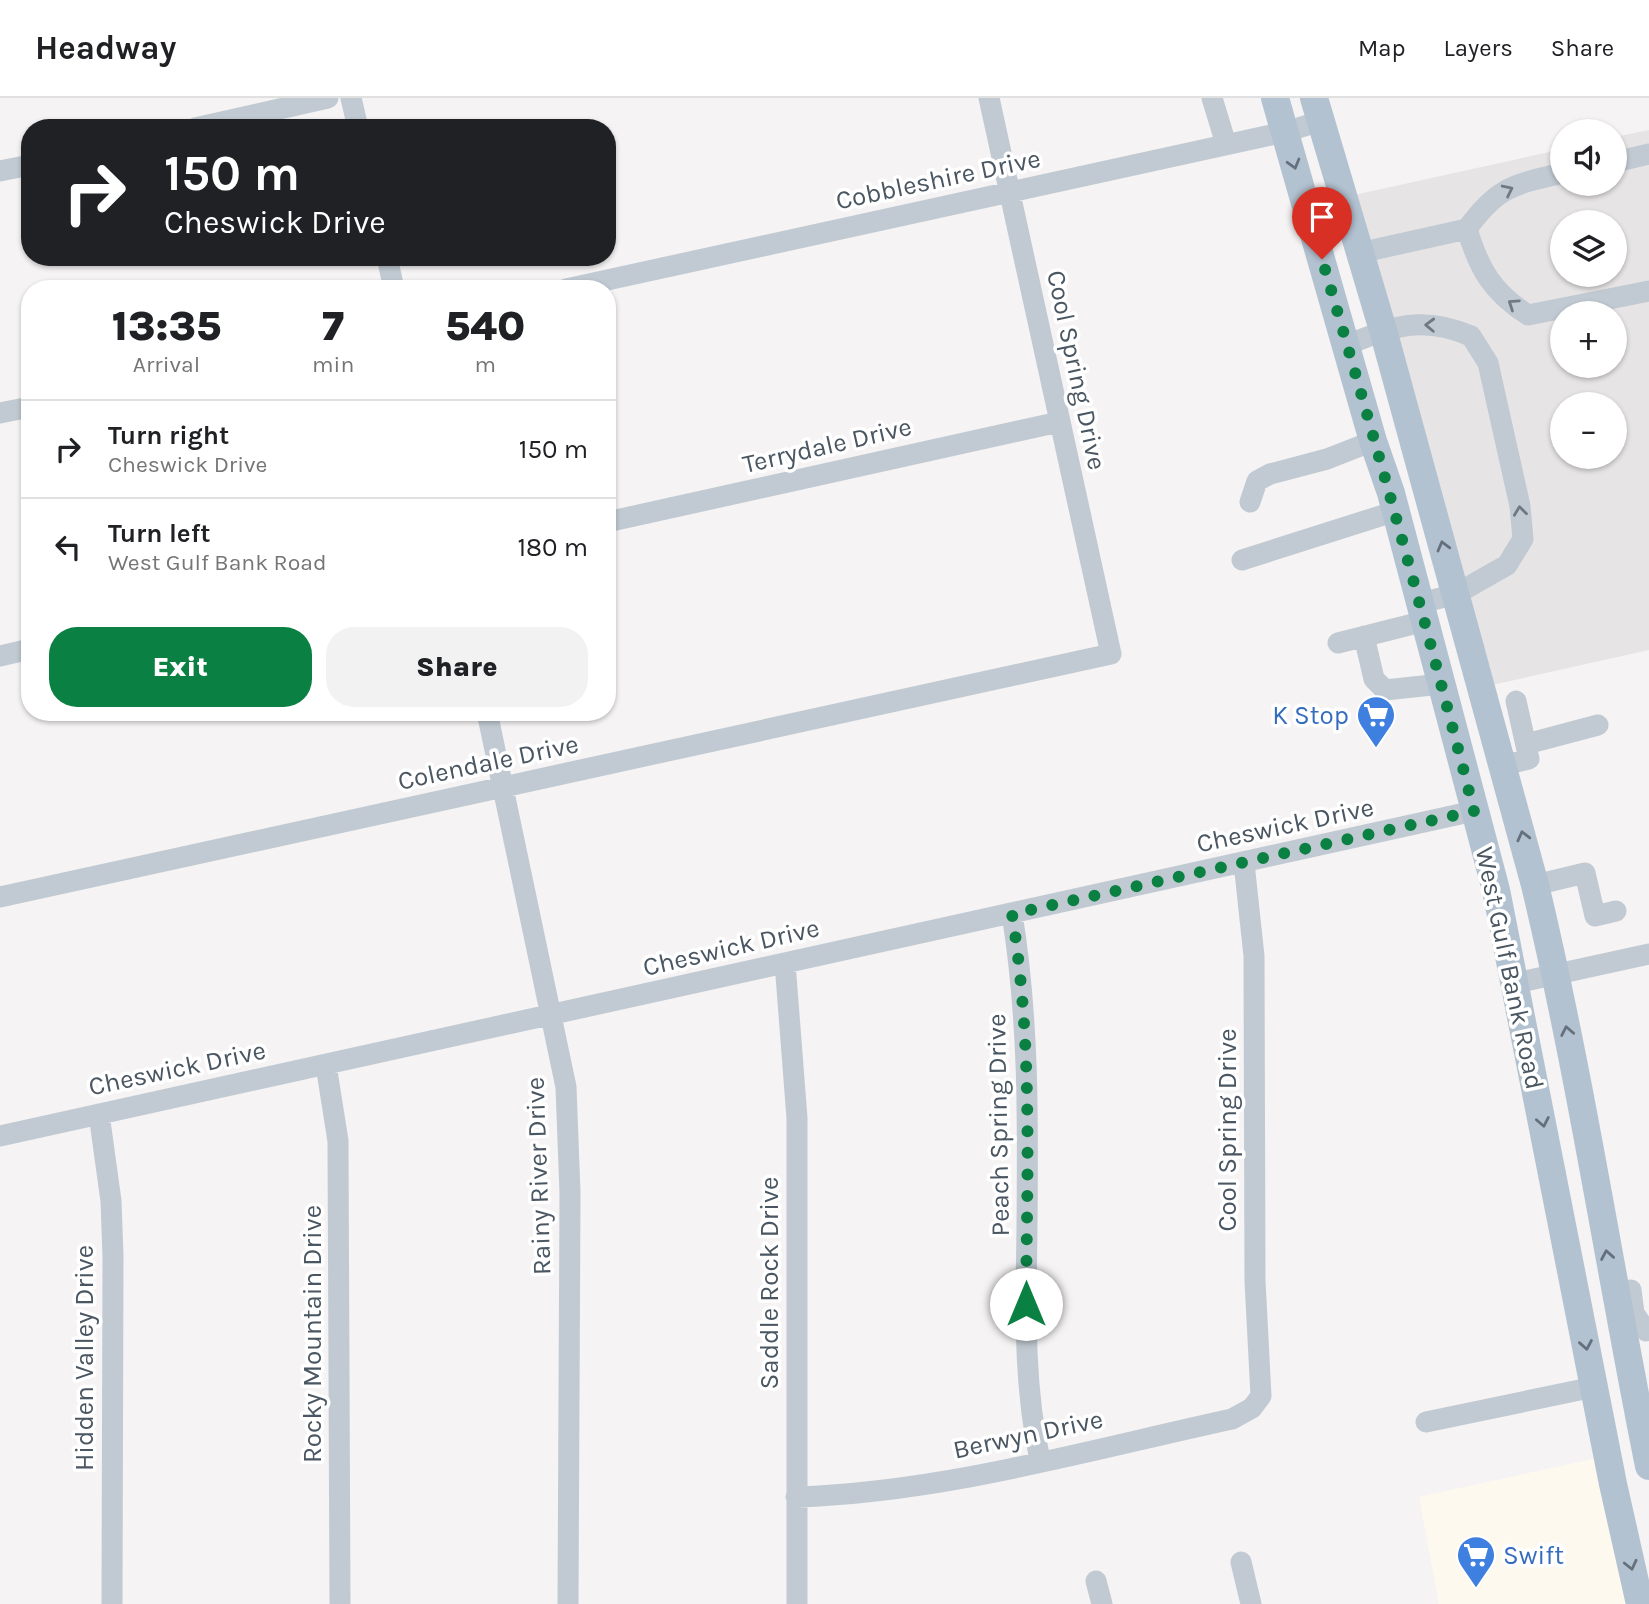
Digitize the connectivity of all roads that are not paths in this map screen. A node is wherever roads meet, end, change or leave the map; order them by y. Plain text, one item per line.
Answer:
1 (328, 98) edge
2 (351, 98) edge
3 (989, 98) edge
4 (1212, 98) edge
5 (1275, 98) edge
6 (1318, 110) edge
7 (235, 119) edge
8 (356, 119) edge
9 (1285, 132) junction
10 (1226, 144) junction
11 (1649, 154) edge
12 (1627, 159) edge
13 (21, 167) edge
14 (0, 171) edge
15 (1550, 177) edge
16 (1010, 192) junction
17 (1467, 229) junction
18 (1359, 253) junction
19 (607, 280) edge
20 (1649, 291) edge
21 (1383, 330) junction
22 (1347, 345) junction
23 (21, 409) edge
24 (0, 413) edge
25 (1059, 422) junction
26 (1373, 441) junction
27 (1250, 502) dead end
28 (1396, 511) junction
29 (616, 520) edge
30 (1242, 560) dead end
31 (1456, 594) junction
32 (1423, 612) junction
33 (1364, 636) junction
34 (1338, 643) dead end
35 (21, 651) edge
36 (1111, 654) joint
37 (0, 656) edge
38 (1441, 684) junction
39 (1516, 701) dead end
40 (489, 721) edge
41 (1598, 725) dead end
42 (1526, 744) junction
43 (1504, 765) junction
44 (503, 788) junction
45 (1474, 811) junction
46 (1244, 863) junction
47 (1535, 885) junction
48 (0, 898) edge
49 (1616, 911) dead end
50 (1012, 914) junction
51 (1649, 954) edge
52 (785, 963) junction
53 (1556, 974) junction
54 (1516, 983) junction
55 (553, 1016) junction
56 (326, 1065) junction
57 (99, 1114) junction
58 (0, 1136) edge
59 (1639, 1338) edge
60 (1594, 1387) junction
61 (1261, 1396) joint
62 (1642, 1396) edge
63 (1426, 1422) dead end
64 (1646, 1437) edge
65 (1040, 1460) junction
66 (1649, 1466) edge
67 (796, 1497) junction
68 (1241, 1562) dead end
69 (1096, 1581) dead end
70 (111, 1604) edge
71 (340, 1604) edge
72 (568, 1604) edge
73 (797, 1604) edge
74 (1102, 1604) edge
75 (1251, 1604) edge
76 (1640, 1604) edge

1 - 7 street
2 - 8 street
3 - 16 street, Cool Spring Drive
4 - 10 street
5 - 9 main road, West Gulf Bank Road
6 - 9 street, Cobbleshire Drive
6 - 18 main road, West Gulf Bank Road
9 - 10 street, Cobbleshire Drive
9 -> 22 main road, West Gulf Bank Road
10 - 16 street, Cobbleshire Drive
11 - 12 street
13 - 14 street
17 -> 15 street
16 - 19 street, Cobbleshire Drive
16 - 25 street, Cool Spring Drive
17 - 18 street
20 -> 17 street
18 - 21 main road, West Gulf Bank Road
21 - 22 street
31 -> 21 main road, West Gulf Bank Road
31 -> 21 street
22 - 26 main road, West Gulf Bank Road
23 - 24 street
25 - 29 street, Terrydale Drive
25 - 36 street, Cool Spring Drive
26 - 27 street
26 - 28 main road, West Gulf Bank Road
28 - 30 street
28 - 32 main road, West Gulf Bank Road
31 - 32 street
31 - 43 main road, West Gulf Bank Road
32 - 33 street
32 - 38 main road, West Gulf Bank Road
33 - 34 street
33 - 38 street
35 - 37 street
36 - 44 street, Colendale Drive
38 - 45 main road, West Gulf Bank Road
39 - 42 street
40 - 44 street, Rainy River Drive
41 - 42 street
42 - 43 street
47 -> 43 main road, West Gulf Bank Road
44 - 48 street, Colendale Drive
44 - 55 street, Rainy River Drive
45 - 46 street, Cheswick Drive
45 - 54 main road, West Gulf Bank Road
46 - 50 street, Cheswick Drive
46 - 61 street, Cool Spring Drive
47 - 49 street
47 - 53 main road, West Gulf Bank Road
50 - 52 street, Cheswick Drive
50 - 65 street, Peach Spring Drive
51 - 53 street
52 - 55 street, Cheswick Drive
52 - 67 street, Saddle Rock Drive
53 - 54 street
59 -> 53 main road, West Gulf Bank Road
54 -> 60 main road, West Gulf Bank Road
55 - 56 street, Cheswick Drive
55 - 72 street, Rainy River Drive
56 - 57 street, Cheswick Drive
56 - 71 street, Rocky Mountain Drive
57 - 58 street, Cheswick Drive
57 - 70 street, Hidden Valley Drive
59 - 62 main road, West Gulf Bank Road
60 - 63 street
60 -> 76 main road, West Gulf Bank Road
61 - 65 street, Berwyn Drive
62 - 64 main road, West Gulf Bank Road
64 - 66 main road, West Gulf Bank Road
65 - 67 street, Berwyn Drive
67 - 73 street, Saddle Rock Drive
68 - 75 street
69 - 74 street

